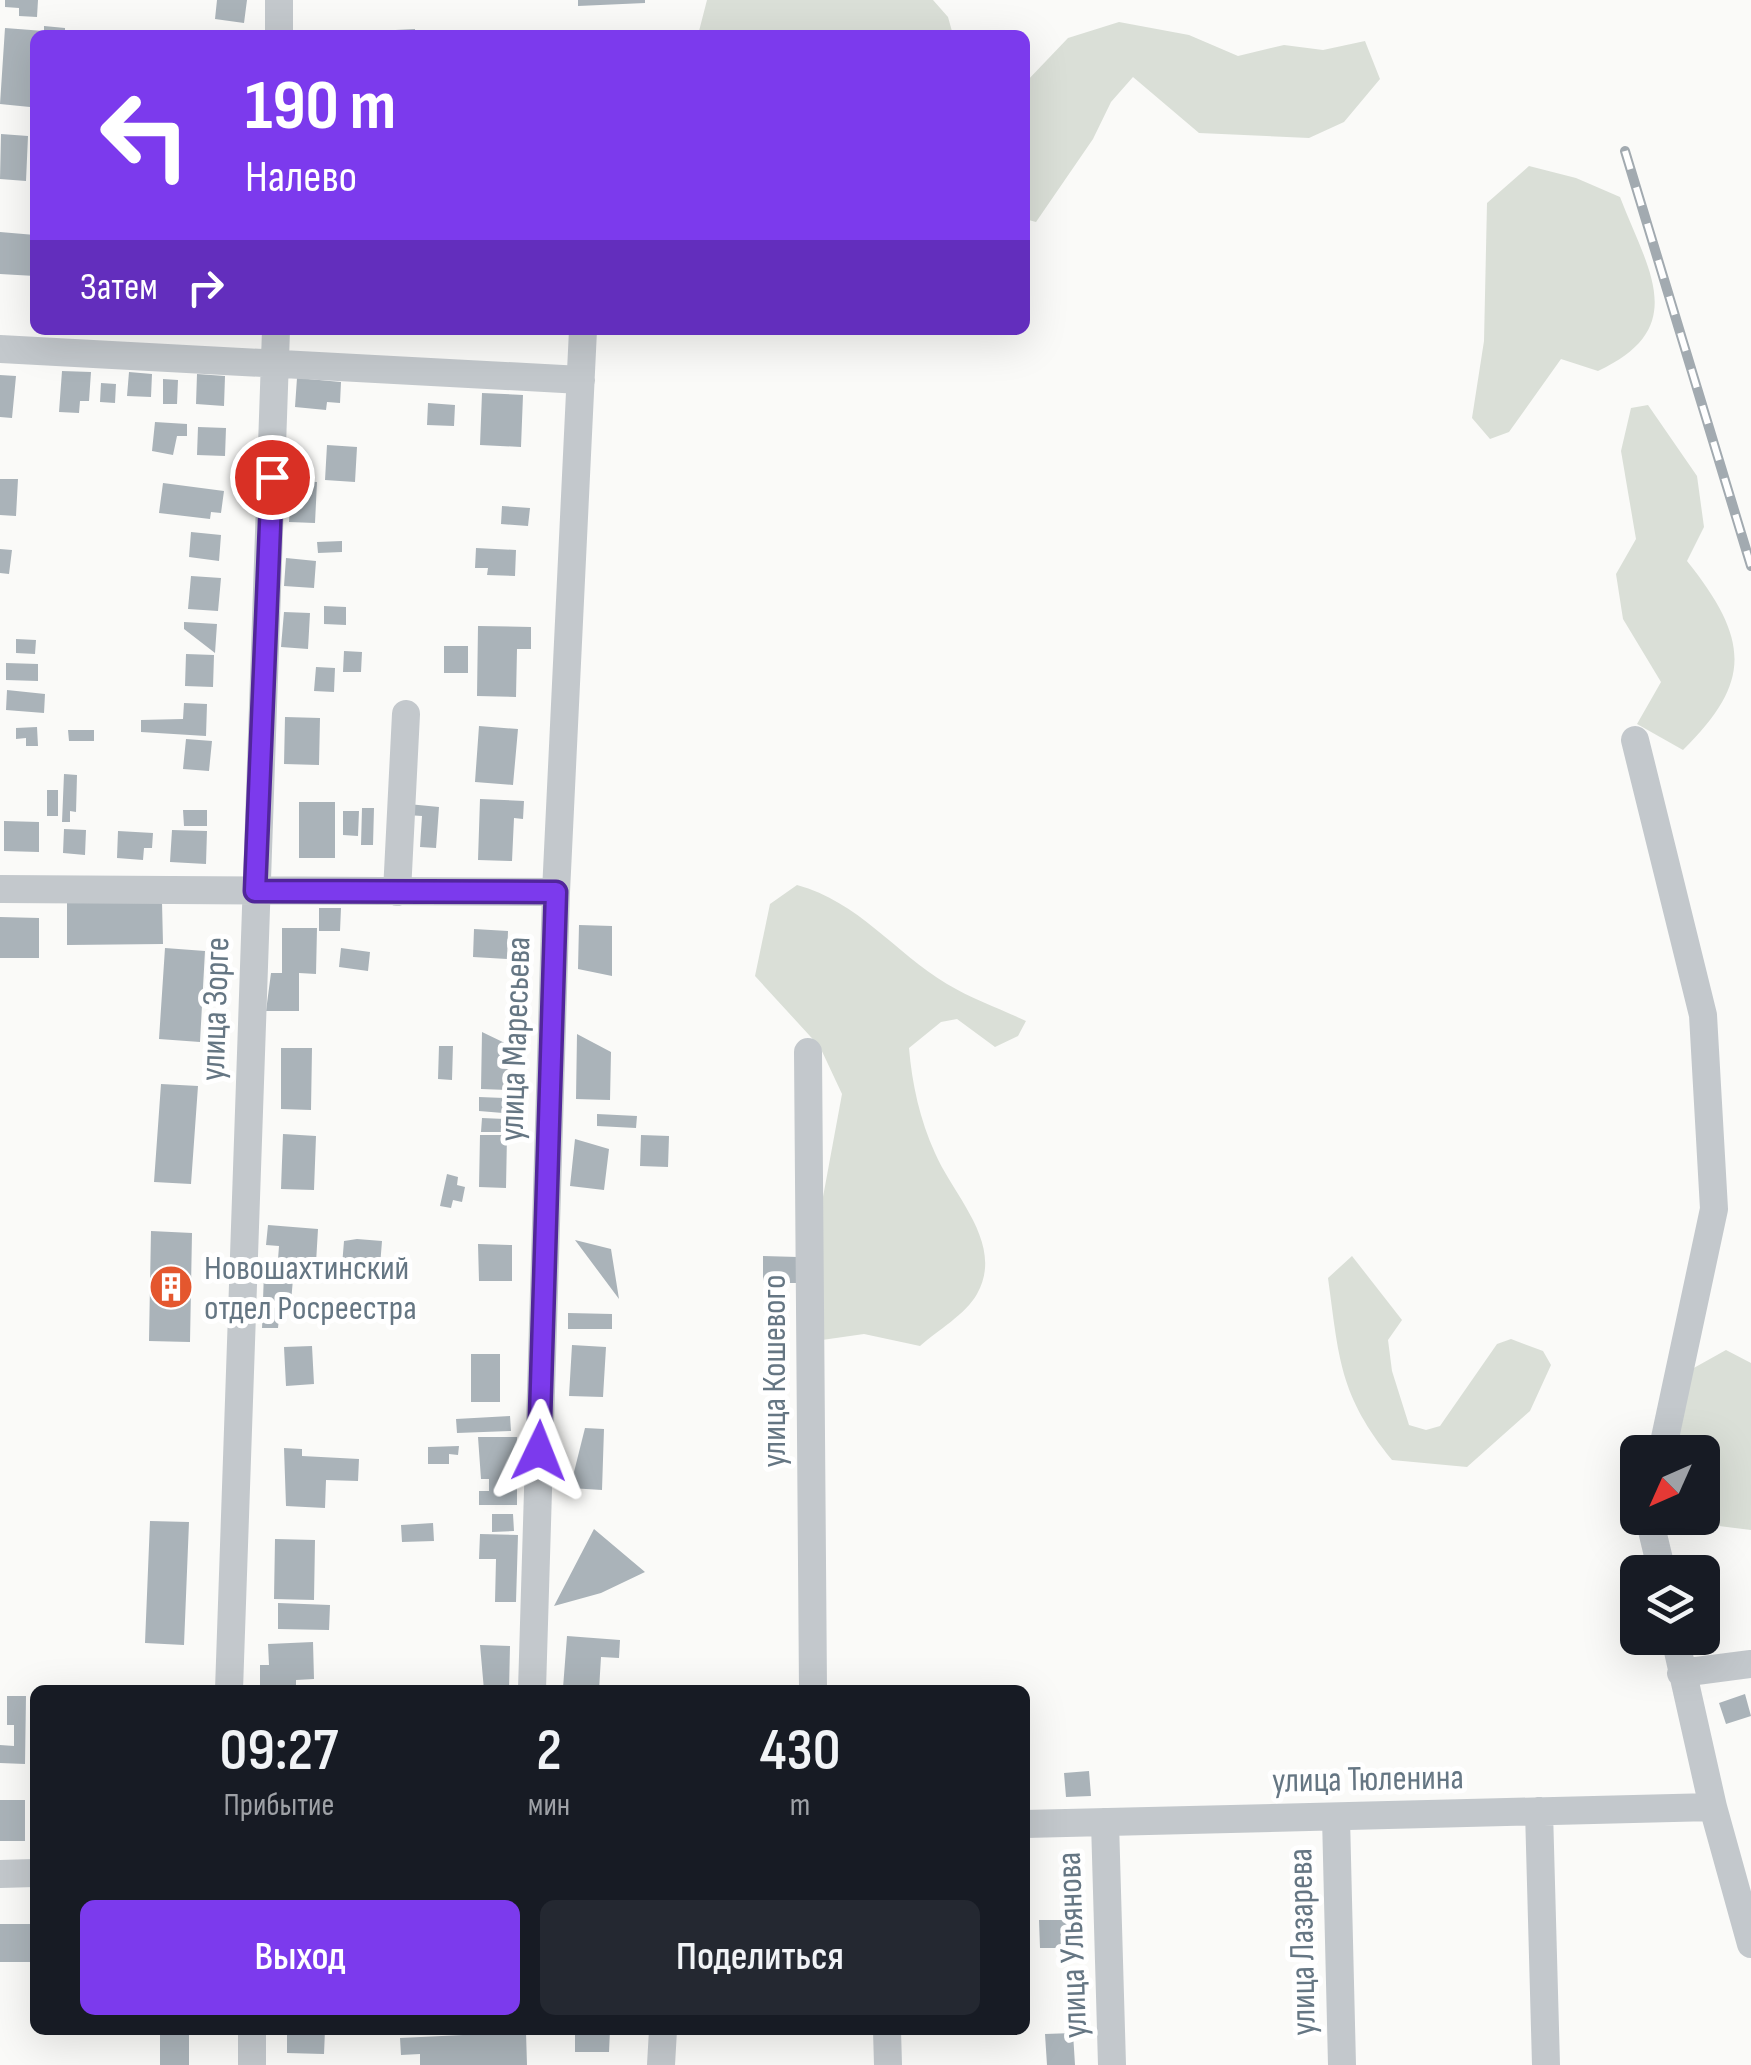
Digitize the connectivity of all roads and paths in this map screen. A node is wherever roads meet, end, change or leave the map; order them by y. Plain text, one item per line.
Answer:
1 (279, 0) edge
2 (279, 30) edge
3 (276, 335) edge
4 (582, 335) edge
5 (0, 349) edge
6 (276, 364) junction
7 (581, 380) junction
8 (406, 714) dead end
9 (1635, 740) dead end
10 (0, 890) edge
11 (255, 891) junction
12 (397, 892) junction
13 (556, 892) junction
14 (808, 1052) dead end
15 (1666, 1435) edge
16 (1678, 1655) edge
17 (1751, 1664) edge
18 (1682, 1674) junction
19 (229, 1685) edge
20 (532, 1685) edge
21 (813, 1685) edge
22 (1713, 1807) junction
23 (1539, 1812) junction
24 (1336, 1816) junction
25 (1105, 1822) junction
26 (1030, 1824) edge
27 (30, 1872) edge
28 (0, 1874) edge
29 (1751, 1944) edge
30 (252, 2035) edge
31 (663, 2035) edge
32 (887, 2035) edge
33 (252, 2065) edge
34 (661, 2065) edge
35 (888, 2065) edge
36 (1112, 2065) edge
37 (1342, 2065) edge
38 (1546, 2065) edge

1 - 2 street
3 - 6 street, улица Зорге
4 - 7 street, улица Маресьева
5 - 6 street
6 - 7 street
6 - 11 street, улица Зорге
7 - 13 street, улица Маресьева
8 - 12 street
9 - 15 street
10 - 11 street
11 - 12 street
11 - 19 street, улица Зорге
12 - 13 street
13 - 20 street, улица Маресьева
14 - 21 street, улица Кошевого
16 - 18 street
17 - 18 street
18 - 22 street
22 - 23 street, улица Тюленина
22 - 29 street
23 - 24 street, улица Тюленина
23 - 38 street
24 - 25 street, улица Тюленина
24 - 37 street, улица Лазарева
25 - 26 street, улица Тюленина
25 - 36 street, улица Ульянова
27 - 28 street
30 - 33 street
31 - 34 street
32 - 35 street

